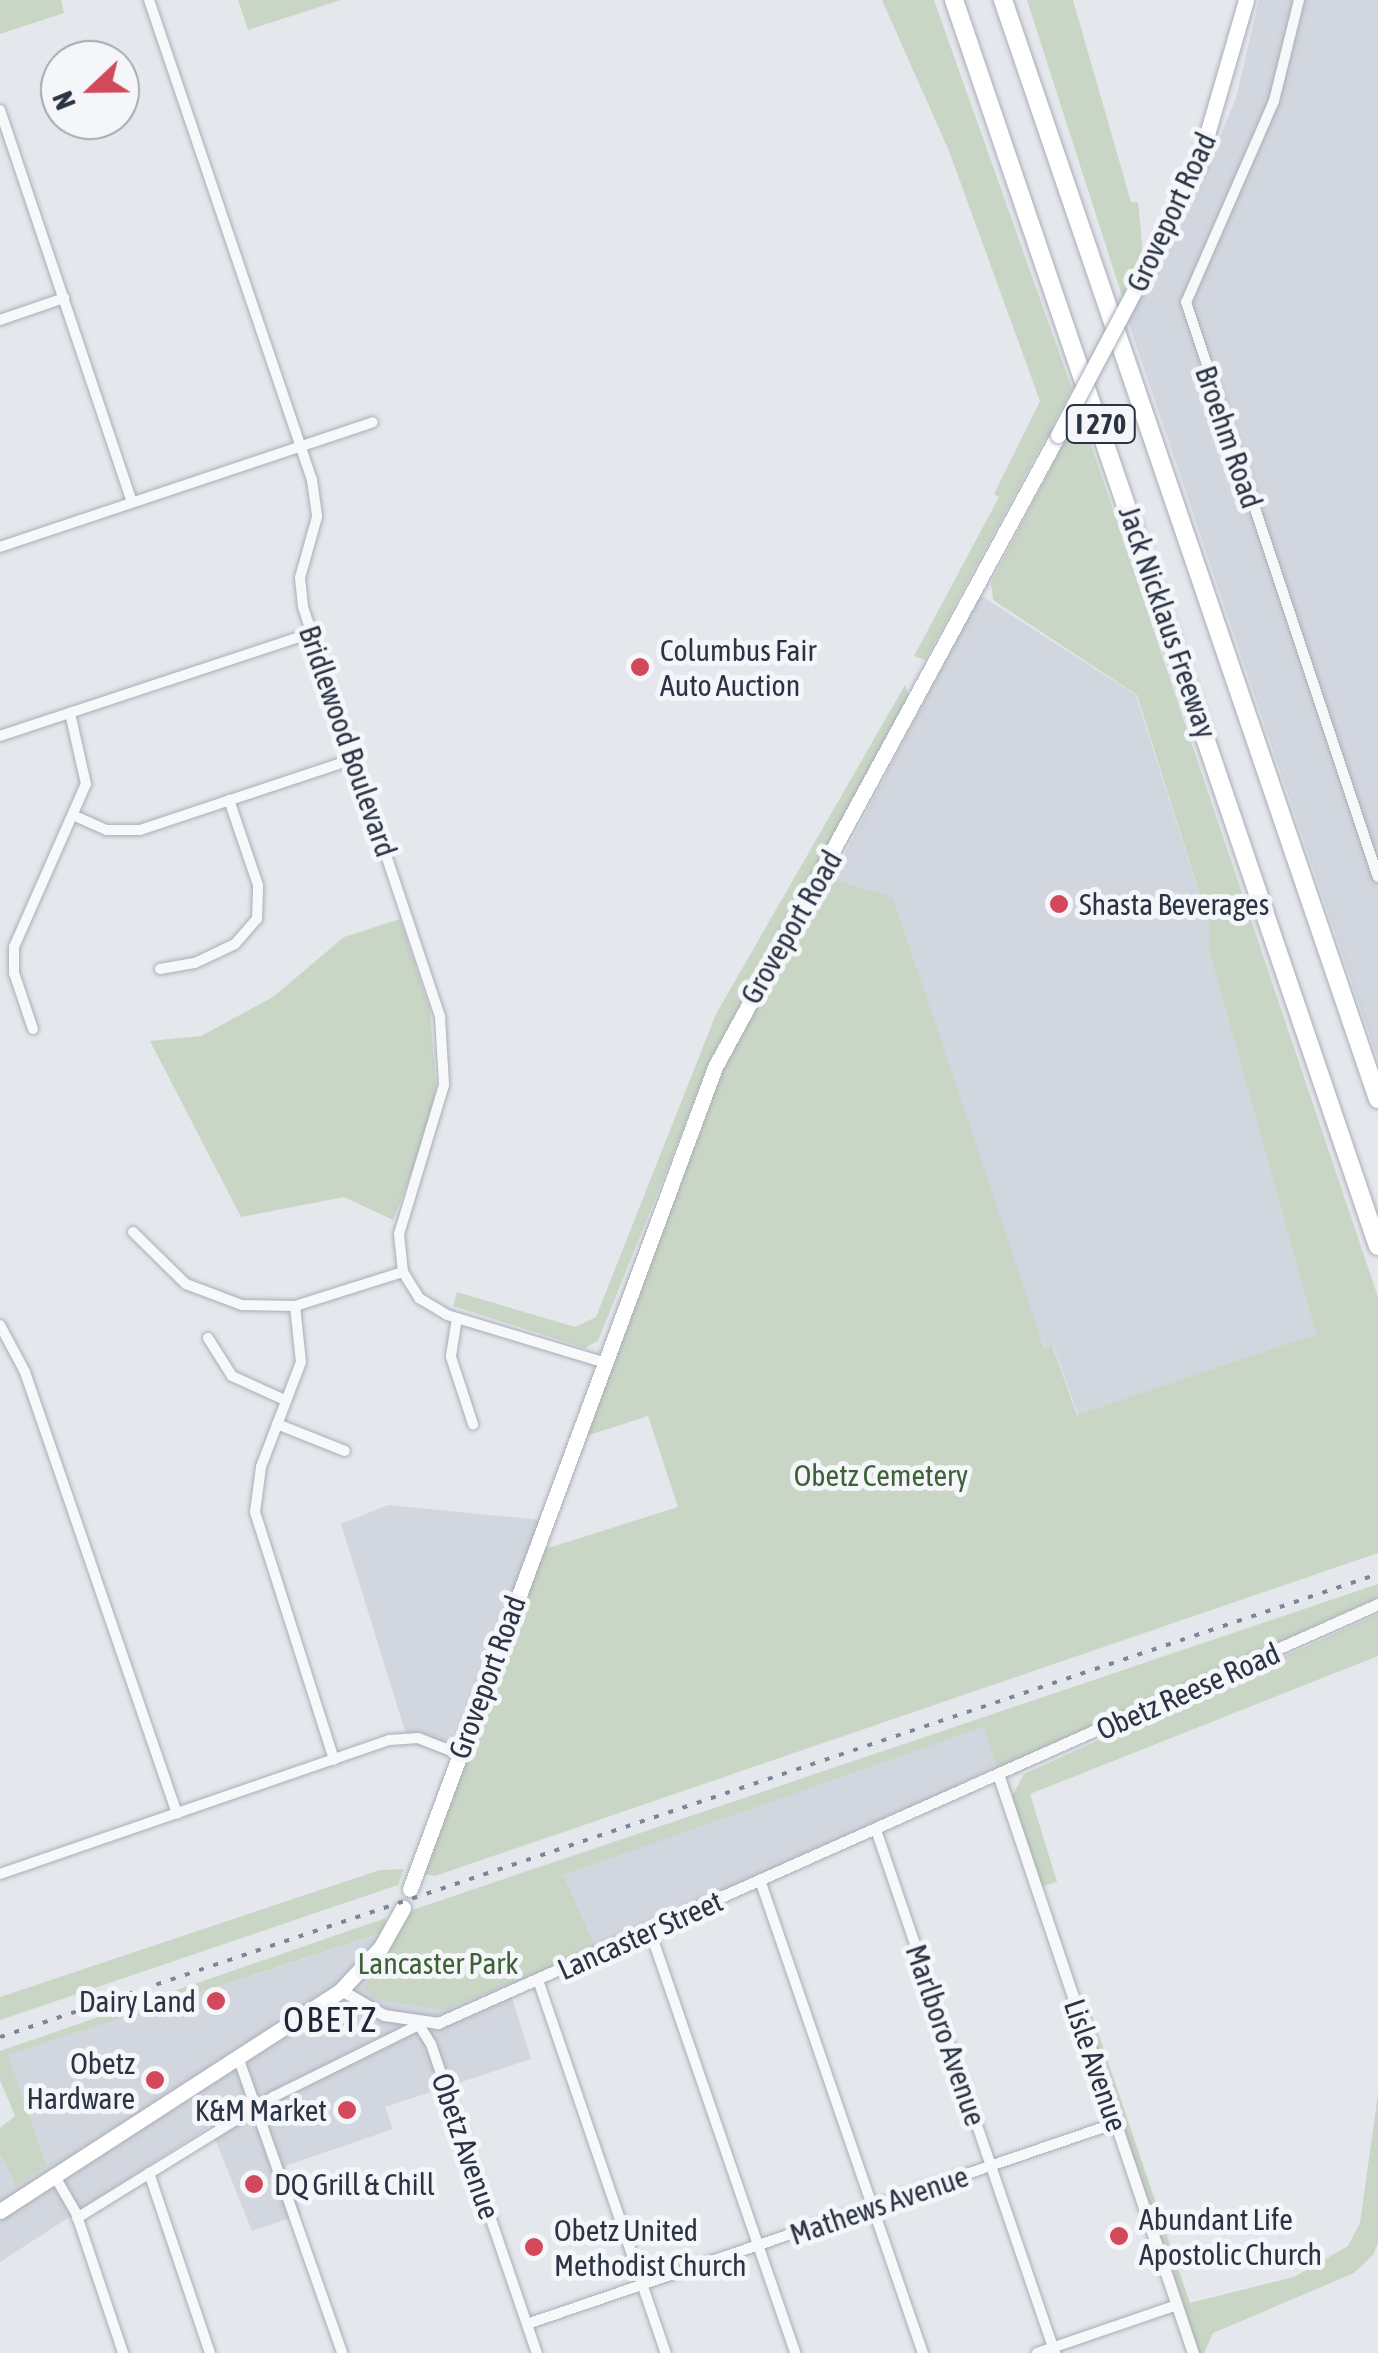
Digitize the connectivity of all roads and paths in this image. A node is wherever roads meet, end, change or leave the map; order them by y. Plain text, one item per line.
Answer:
1 (149, 0) edge
2 (951, 0) edge
3 (1004, 0) edge
4 (1246, 0) edge
5 (1299, 0) edge
6 (0, 110) edge
7 (64, 298) junction
8 (0, 320) edge
9 (372, 422) dead end
10 (301, 446) junction
11 (132, 502) junction
12 (0, 548) edge
13 (312, 634) junction
14 (70, 713) junction
15 (0, 736) edge
16 (354, 758) junction
17 (229, 800) junction
18 (75, 816) junction
19 (1378, 878) edge
20 (160, 970) dead end
21 (33, 1030) dead end
22 (1378, 1099) edge
23 (133, 1232) dead end
24 (1378, 1246) edge
25 (403, 1272) junction
26 (295, 1306) junction
27 (457, 1318) junction
28 (0, 1324) edge
29 (208, 1338) dead end
30 (603, 1362) junction
31 (285, 1400) junction
32 (276, 1424) junction
33 (473, 1424) dead end
34 (345, 1452) dead end
35 (1378, 1604) edge
36 (459, 1754) junction
37 (334, 1760) junction
38 (999, 1777) junction
39 (177, 1814) junction
40 (876, 1830) junction
41 (0, 1874) edge
42 (760, 1882) junction
43 (410, 1889) dead end
44 (403, 1908) dead end
45 (650, 1931) junction
46 (538, 1980) junction
47 (341, 1990) junction
48 (419, 2025) junction
49 (238, 2056) junction
50 (256, 2106) junction
51 (1116, 2124) junction
52 (990, 2167) junction
53 (149, 2174) junction
54 (54, 2175) junction
55 (874, 2206) junction
56 (0, 2211) edge
57 (78, 2218) junction
58 (758, 2246) junction
59 (642, 2285) junction
60 (1177, 2305) junction
61 (527, 2324) junction
62 (1054, 2350) edge
63 (123, 2353) edge
64 (210, 2353) edge
65 (342, 2353) edge
66 (537, 2353) edge
67 (666, 2353) edge
68 (795, 2353) edge
69 (923, 2353) edge
70 (1037, 2353) edge
71 (1193, 2353) edge

1 - 10 street, Bridlewood Boulevard
2 - 24 highway, Jack Nicklaus Freeway / I 270
3 - 22 highway, Jack Nicklaus Freeway / I 270
4 - 30 main road, Groveport Road, bridge
5 - 19 street, Broehm Road
6 - 7 street
7 - 8 street
7 - 11 street
9 - 10 street
10 - 11 street
10 - 13 street, Bridlewood Boulevard
11 - 12 street
13 - 14 street
13 - 16 street, Bridlewood Boulevard
14 - 15 street
14 - 18 street
16 - 17 street
16 - 25 street, Bridlewood Boulevard
17 - 18 street
17 - 20 street
18 - 21 street
23 - 26 street
25 - 26 street
25 - 27 street
26 - 31 street
27 - 30 street
27 - 33 street
28 - 39 street
29 - 31 street
30 - 36 main road, Groveport Road
31 - 32 street
32 - 34 street
32 - 37 street
35 - 38 street, Obetz Reese Road
36 - 37 street
36 - 43 main road, Groveport Road
37 - 39 street
38 - 40 street, Lancaster Street
38 - 51 street, Lisle Avenue
39 - 41 street
40 - 42 street, Lancaster Street
40 - 52 street, Marlboro Avenue
42 - 45 street, Lancaster Street
42 - 55 street
44 - 47 main road
45 - 46 street, Lancaster Street
45 - 58 street
46 - 48 street, Lancaster Street
46 - 59 street
47 - 48 street
47 - 49 main road
48 - 50 street, Lancaster Street
48 - 61 street, Obetz Avenue
49 - 50 street
49 - 54 main road
50 - 53 street, Lancaster Street
50 - 65 street
51 - 52 street, Mathews Avenue
51 - 60 street, Lisle Avenue
52 - 55 street, Mathews Avenue
52 - 62 street, Marlboro Avenue
53 - 57 street, Lancaster Street
53 - 64 street
54 - 56 main road
54 - 57 street
55 - 58 street, Mathews Avenue
55 - 69 street
57 - 63 street
58 - 59 street, Mathews Avenue
58 - 68 street
59 - 61 street, Mathews Avenue
59 - 67 street
60 - 62 street
60 - 71 street, Lisle Avenue
61 - 66 street, Obetz Avenue
62 - 70 street

